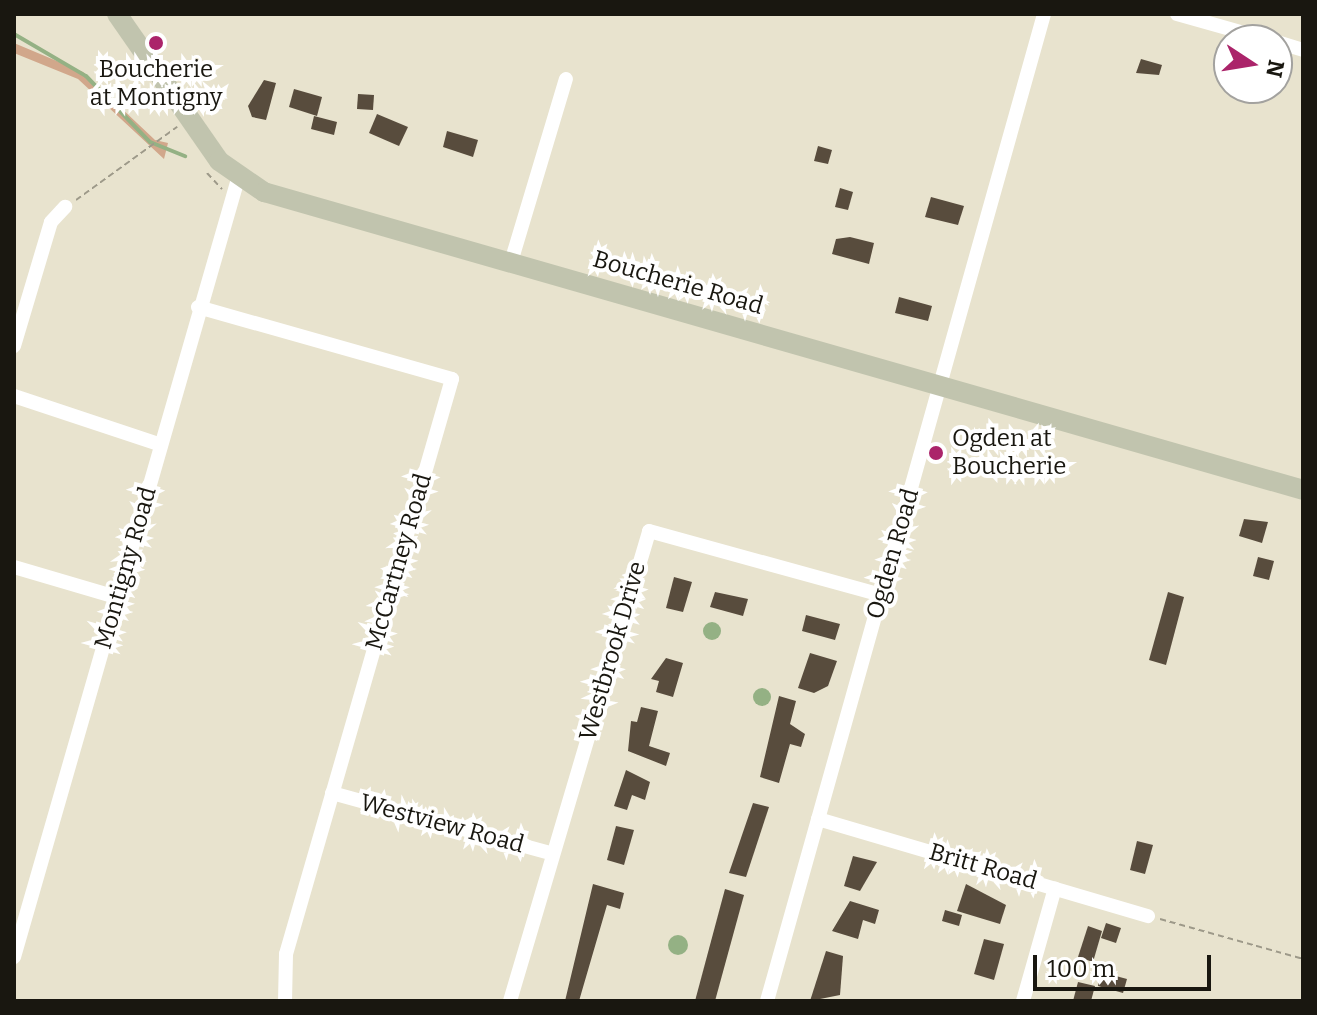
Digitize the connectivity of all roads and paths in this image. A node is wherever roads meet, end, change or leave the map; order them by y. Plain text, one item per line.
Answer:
1 (117, 14) edge
2 (1044, 14) edge
3 (1177, 14) edge
4 (1213, 24) edge
5 (566, 79) dead end
6 (184, 111) junction
7 (238, 179) junction
8 (65, 207) joint
9 (511, 262) junction
10 (198, 307) junction
11 (14, 346) edge
12 (942, 386) junction
13 (14, 396) edge
14 (161, 445) junction
15 (1303, 490) edge
16 (14, 567) edge
17 (881, 595) junction
18 (119, 598) junction
19 (332, 793) junction
20 (818, 819) junction
21 (553, 854) junction
22 (1055, 888) junction
23 (1148, 916) joint
24 (14, 957) edge
25 (1303, 959) edge
26 (285, 1001) edge
27 (510, 1001) edge
28 (767, 1001) edge
29 (1023, 1001) edge

1 - 6 main road
2 - 12 street, Ogden Road
3 - 4 street
5 - 9 street
6 - 7 main road
6 - 8 path
7 - 9 main road, Boucherie Road
7 - 10 street, Montigny Road
8 - 11 street
9 - 12 main road, Boucherie Road
10 - 14 street, Montigny Road
10 - 19 street, McCartney Road
12 - 15 main road, Boucherie Road
12 - 17 street, Ogden Road
13 - 14 street
14 - 18 street, Montigny Road
16 - 18 street
17 - 20 street, Ogden Road
17 - 21 street, Westbrook Drive
18 - 24 street, Montigny Road
19 - 21 street, Westview Road
19 - 26 street, McCartney Road
20 - 22 street, Britt Road
20 - 28 street, Ogden Road
21 - 27 street, Westbrook Drive
22 - 23 street, Britt Road
22 - 29 street
23 - 25 path

